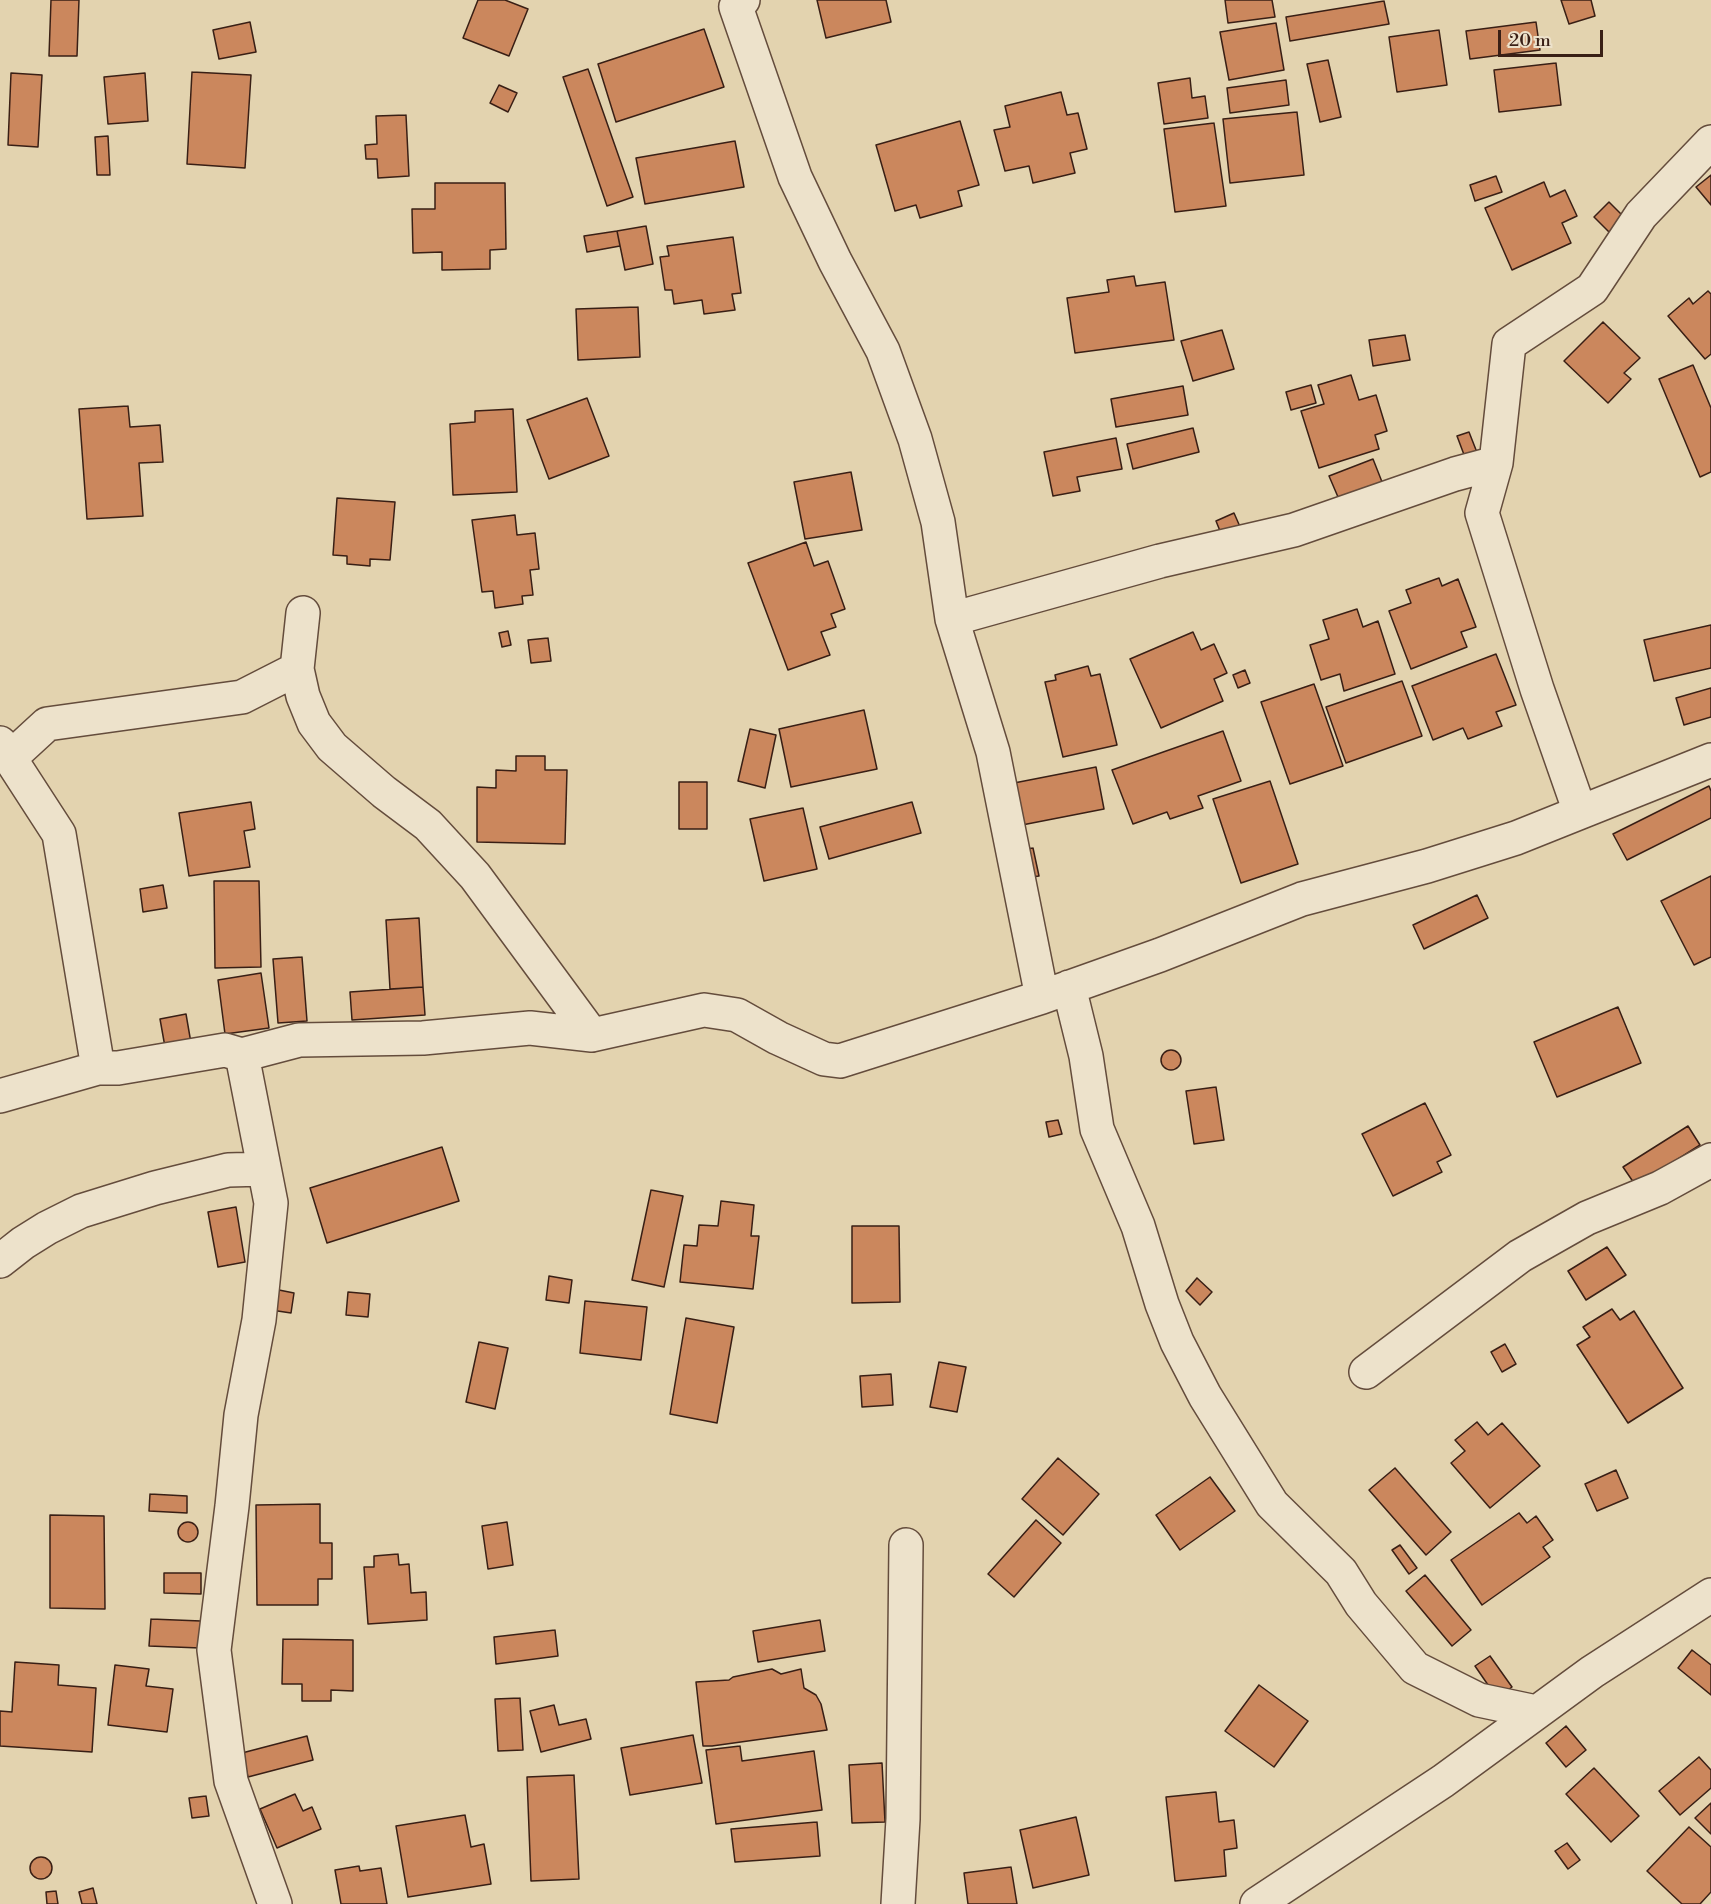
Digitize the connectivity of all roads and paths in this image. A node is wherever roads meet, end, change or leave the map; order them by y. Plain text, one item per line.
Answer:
1 (743, 0) edge
2 (1711, 142) edge
3 (1497, 463) junction
4 (303, 613) dead end
5 (952, 619) junction
6 (297, 669) junction
7 (5, 750) edge
8 (1711, 760) edge
9 (1580, 812) junction
10 (1056, 992) junction
11 (592, 1035) junction
12 (242, 1055) junction
13 (98, 1068) junction
14 (0, 1096) edge
15 (1711, 1160) edge
16 (264, 1169) junction
17 (0, 1261) edge
18 (1366, 1372) dead end
19 (906, 1545) dead end
20 (1711, 1595) edge
21 (1479, 1701) junction
22 (1536, 1712) junction
23 (1488, 1747) junction
24 (275, 1904) edge
25 (898, 1904) edge
26 (1257, 1904) edge

1 - 5 street
2 - 3 street
3 - 5 street
3 - 9 street
4 - 6 street
5 - 10 street
6 - 7 street
6 - 11 street
7 - 13 street
8 - 9 street
9 - 10 street
10 - 11 street
10 - 21 street
11 - 12 street
12 - 13 street
12 - 16 street
13 - 14 street
15 - 18 street
16 - 17 street
16 - 24 street
19 - 25 street
20 - 22 street
21 - 22 street
21 - 23 street
22 - 23 street
23 - 26 street

